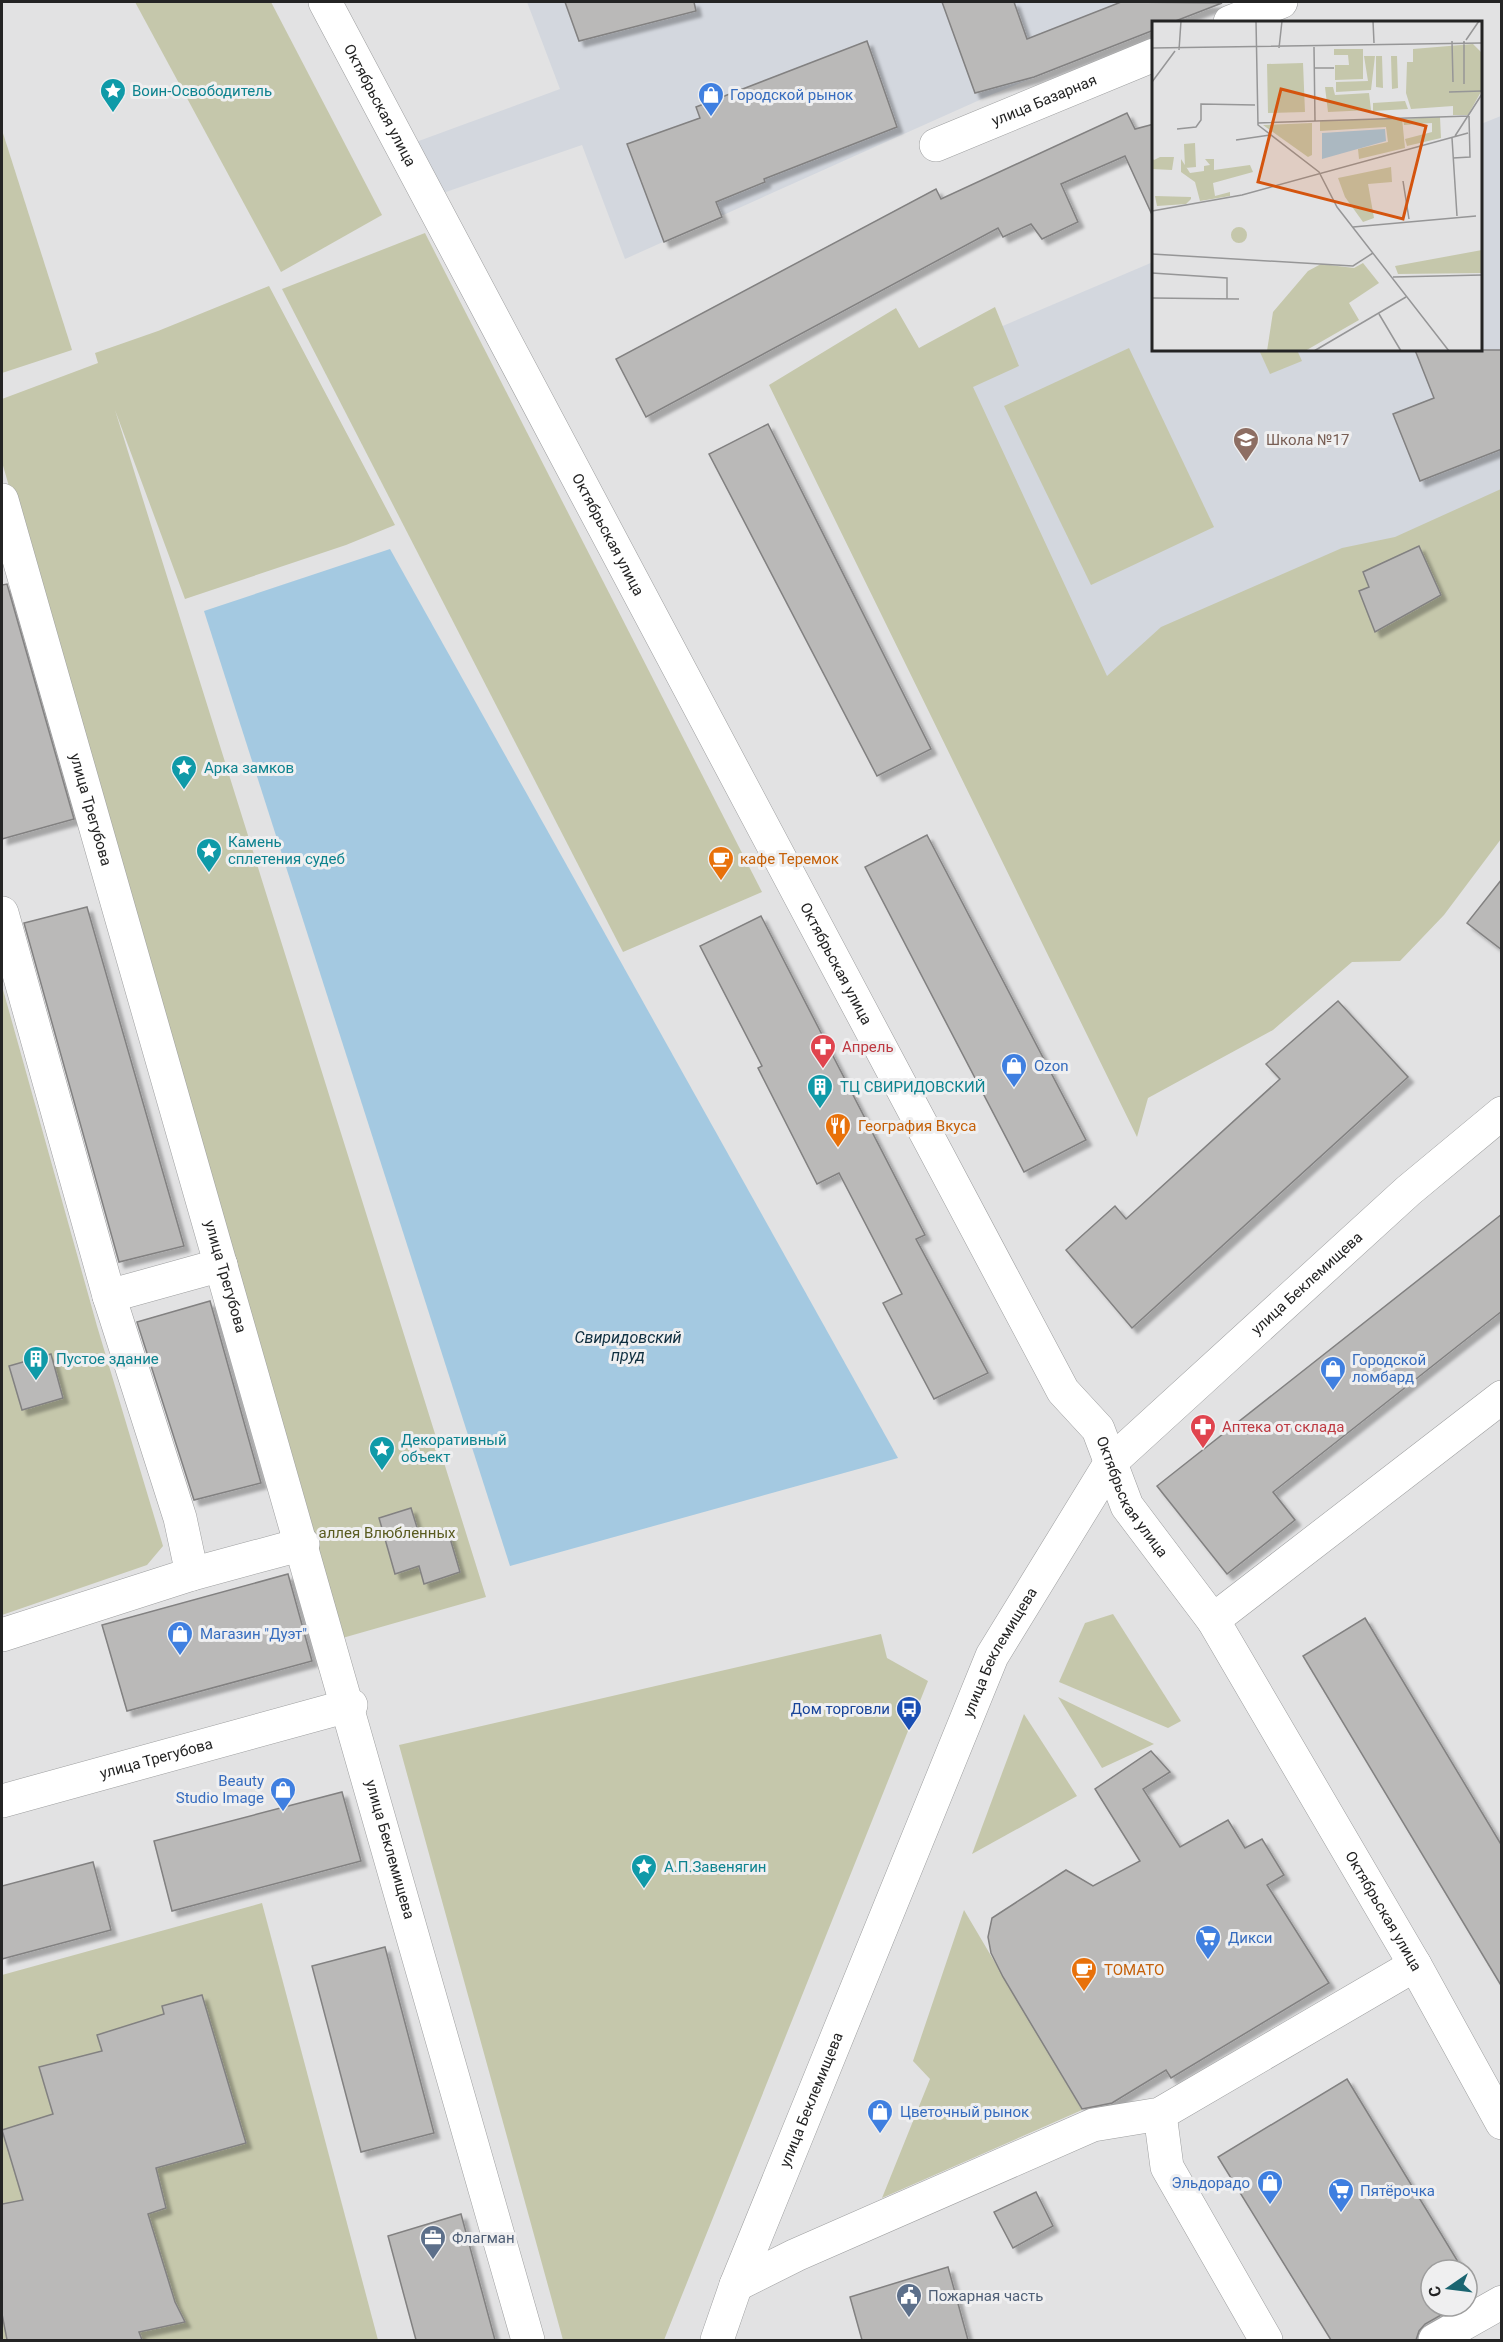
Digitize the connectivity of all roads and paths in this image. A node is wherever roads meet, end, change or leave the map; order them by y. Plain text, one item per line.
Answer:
1 (325, 2) edge
2 (1281, 2) edge
3 (1233, 21) edge
4 (1152, 56) edge
5 (936, 146) dead end
6 (2, 500) edge
7 (2, 913) edge
8 (1502, 1113) edge
9 (221, 1265) junction
10 (109, 1296) junction
11 (1502, 1397) edge
12 (1112, 1462) junction
13 (303, 1544) junction
14 (192, 1574) junction
15 (1213, 1620) junction
16 (2, 1635) edge
17 (351, 1705) junction
18 (2, 1801) edge
19 (1416, 1965) junction
20 (1160, 2114) junction
21 (1500, 2118) edge
22 (736, 2285) junction
23 (1502, 2302) edge
24 (719, 2339) edge
25 (528, 2340) edge
26 (1266, 2340) edge
27 (1435, 2340) edge

1 - 12 street, Октябрьская улица
2 - 3 street
4 - 5 street, улица Базарная
6 - 9 street, улица Трегубова
7 - 10 street
8 - 12 street, улица Беклемищева
9 - 10 street
9 - 13 street, улица Трегубова
10 - 14 street
11 - 15 street
12 - 15 street, Октябрьская улица
12 - 22 street, улица Беклемищева
13 - 14 street
13 - 17 street, улица Трегубова
14 - 16 street
15 - 19 street, Октябрьская улица
17 - 18 street, улица Трегубова
17 - 25 street, улица Беклемищева
19 - 20 street
19 - 21 street, Октябрьская улица
20 - 22 street
20 - 26 street
22 - 24 street, улица Беклемищева
23 - 27 street

